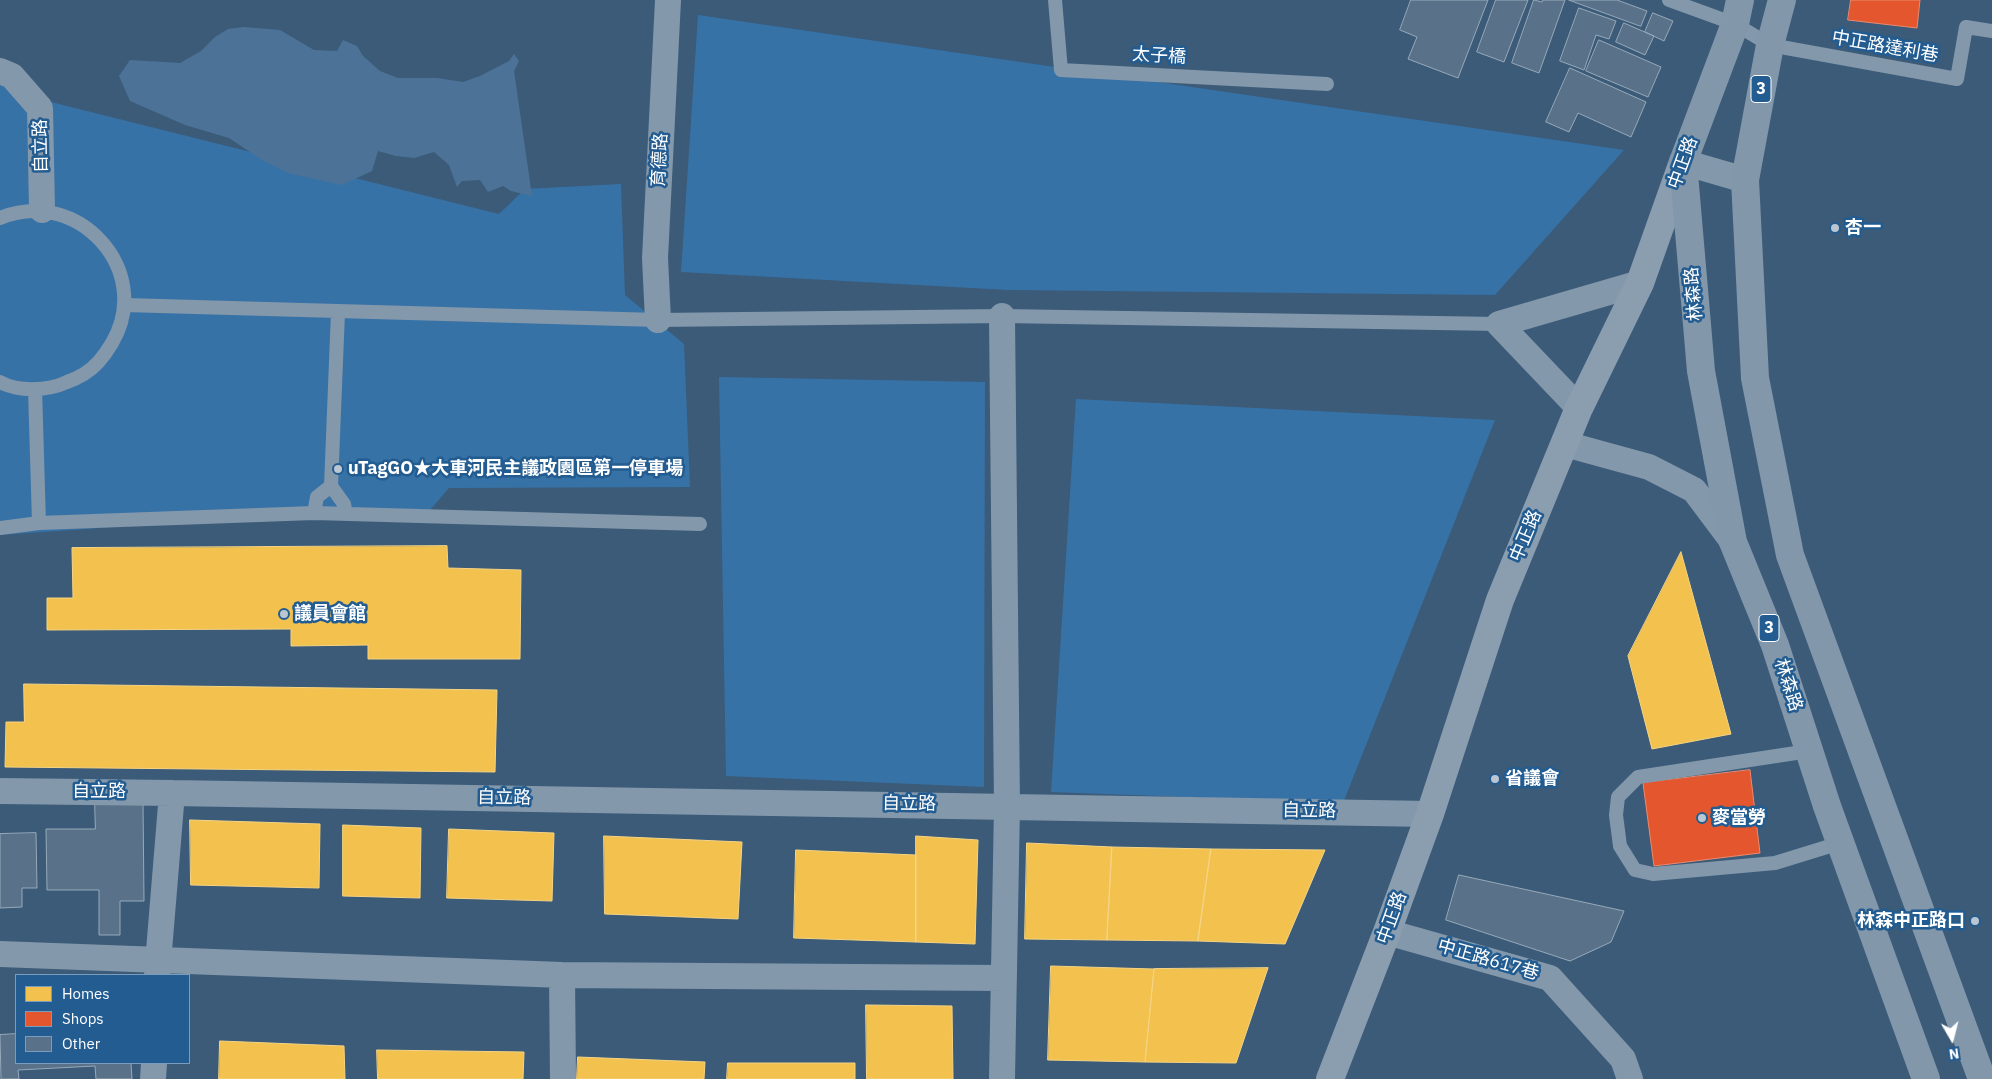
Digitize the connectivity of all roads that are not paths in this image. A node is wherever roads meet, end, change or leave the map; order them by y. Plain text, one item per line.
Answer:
1 (668, 0) edge
2 (1055, 0) edge
3 (1669, 0) edge
4 (1782, 0) edge
5 (1737, 12) edge
6 (1992, 31) edge
7 (1770, 45) junction
8 (0, 71) edge
9 (1327, 84) dead end
10 (1683, 162) junction
11 (1745, 180) junction
12 (42, 210) junction
13 (0, 218) edge
14 (1640, 283) junction
15 (124, 306) junction
16 (338, 312) junction
17 (1002, 316) junction
18 (658, 320) junction
19 (1499, 324) junction
20 (0, 382) edge
21 (35, 389) junction
22 (1579, 408) junction
23 (1565, 444) junction
24 (330, 486) junction
25 (314, 513) junction
26 (346, 514) junction
27 (39, 523) junction
28 (700, 524) dead end
29 (0, 528) edge
30 (1733, 542) junction
31 (1809, 751) junction
32 (0, 792) edge
33 (172, 793) junction
34 (1008, 806) junction
35 (1430, 814) junction
36 (1840, 843) junction
37 (1387, 932) junction
38 (0, 954) edge
39 (157, 967) edge
40 (562, 975) junction
41 (1004, 978) junction
42 (154, 1064) edge
43 (153, 1079) edge
44 (563, 1079) edge
45 (1002, 1079) edge
46 (1330, 1079) edge
47 (1630, 1079) edge
48 (1926, 1079) edge
49 (1982, 1079) edge

1 - 18 street, 育德路
2 - 9 lane, 太子橋
3 - 5 lane, 中正路達利巷
4 - 7 main road, 3
5 - 7 lane, 中正路達利巷
5 - 10 main road, 中正路 / 3
6 - 7 lane, 中正路達利巷
7 - 11 main road, 3
8 - 12 street, 自立路
10 - 11 street
10 - 14 street, 中正路
10 - 30 main road, 林森路 / 3
11 - 49 main road, 3
12 - 13 lane
12 - 15 lane
14 - 19 street
14 - 22 street, 中正路
15 - 16 lane
15 - 21 lane
16 - 18 lane
16 - 24 lane
17 - 18 lane
17 - 19 lane
17 - 34 street
19 - 22 street
20 - 21 lane
21 - 27 lane
22 - 23 street, 中正路
23 - 30 street
23 - 35 street, 中正路
24 - 25 lane
24 - 26 lane
25 - 26 lane
25 - 27 lane
26 - 28 lane
27 - 29 lane
30 - 31 main road, 林森路 / 3
31 - 36 main road, 林森路 / 3
31 - 36 lane
32 - 33 street, 自立路
33 - 34 street, 自立路
33 - 39 street
34 - 35 street, 自立路
34 - 41 street
35 - 37 street, 中正路
36 - 48 main road, 林森路 / 3
37 - 46 street, 中正路
37 - 47 street, 中正路617巷
38 - 39 street
39 - 40 street
40 - 41 street
40 - 44 street
41 - 45 street
42 - 43 street

